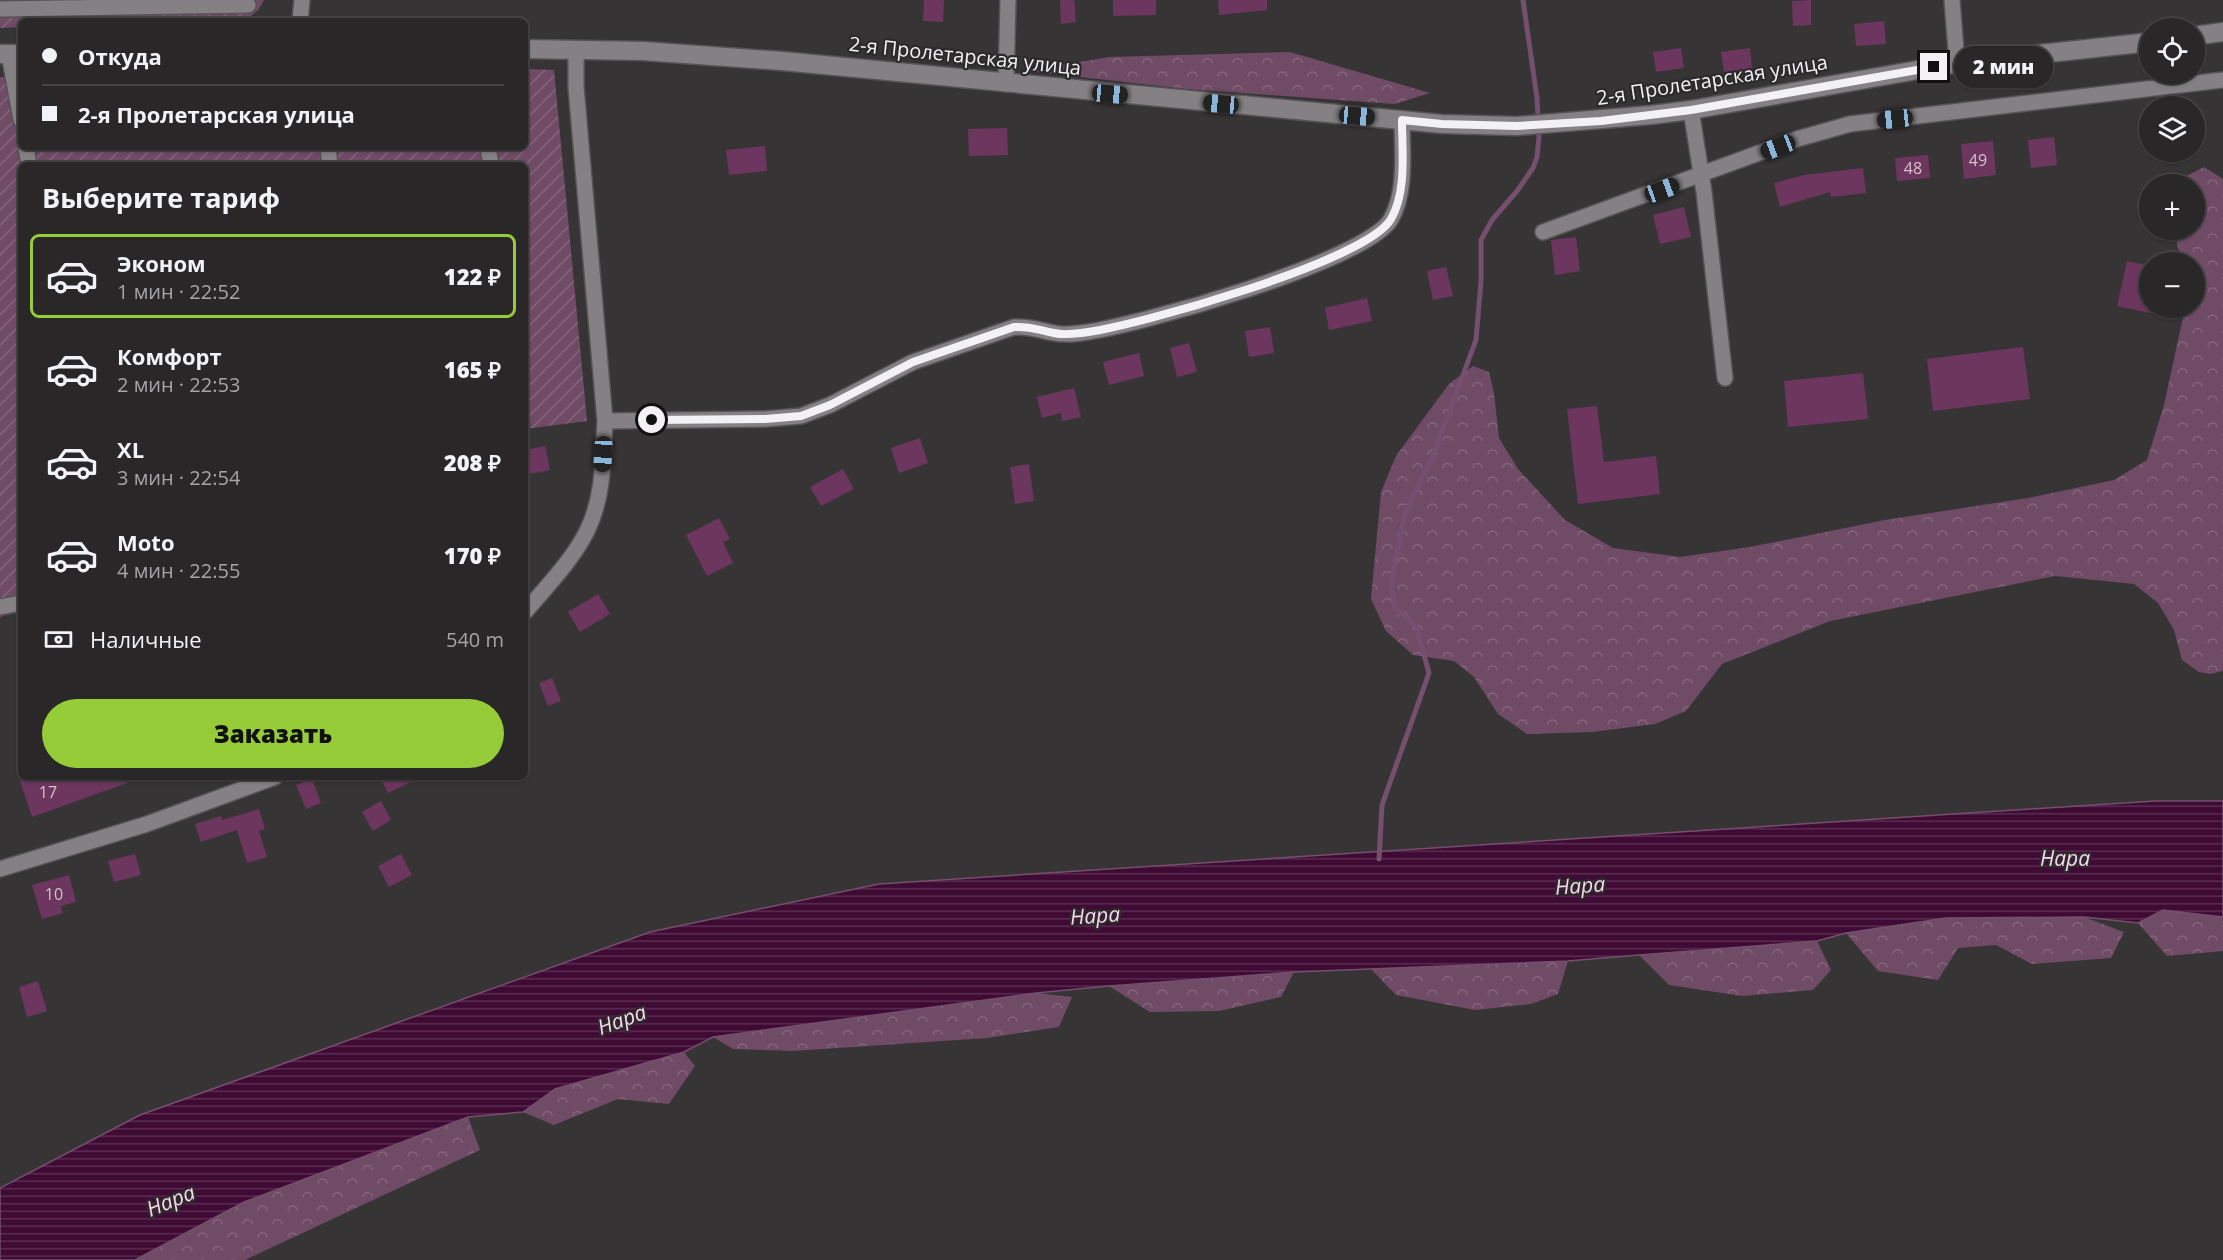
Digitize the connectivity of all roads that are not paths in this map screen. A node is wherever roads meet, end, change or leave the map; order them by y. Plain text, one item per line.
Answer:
1 (302, 0) edge
2 (1008, 0) edge
3 (1952, 0) edge
4 (250, 2) edge
5 (0, 9) edge
6 (127, 9) edge
7 (246, 18) edge
8 (300, 18) edge
9 (2223, 32) edge
10 (2205, 34) edge
11 (2139, 43) edge
12 (528, 50) edge
13 (576, 50) junction
14 (10, 54) edge
15 (1957, 63) junction
16 (2223, 80) edge
17 (1006, 84) junction
18 (18, 102) edge
19 (1691, 110) junction
20 (1402, 120) junction
21 (1701, 176) junction
22 (1543, 232) dead end
23 (1725, 378) dead end
24 (605, 421) junction
25 (18, 604) edge
26 (0, 607) edge
27 (528, 608) edge
28 (266, 780) edge
29 (0, 869) edge

1 - 8 street
2 - 17 street
3 - 15 street
4 - 6 street
4 - 7 street
5 - 6 street
9 - 10 main road
11 - 15 main road, 2-я Пролетарская улица
12 - 13 main road, 2-я Пролетарская улица
13 - 17 main road, 2-я Пролетарская улица
13 - 24 street
14 - 18 street
15 - 19 main road, 2-я Пролетарская улица
16 - 21 street
17 - 20 main road, 2-я Пролетарская улица
19 - 20 main road, 2-я Пролетарская улица
19 - 21 street
20 - 24 street
21 - 22 street
21 - 23 street
24 - 27 street
25 - 26 street
28 - 29 street

